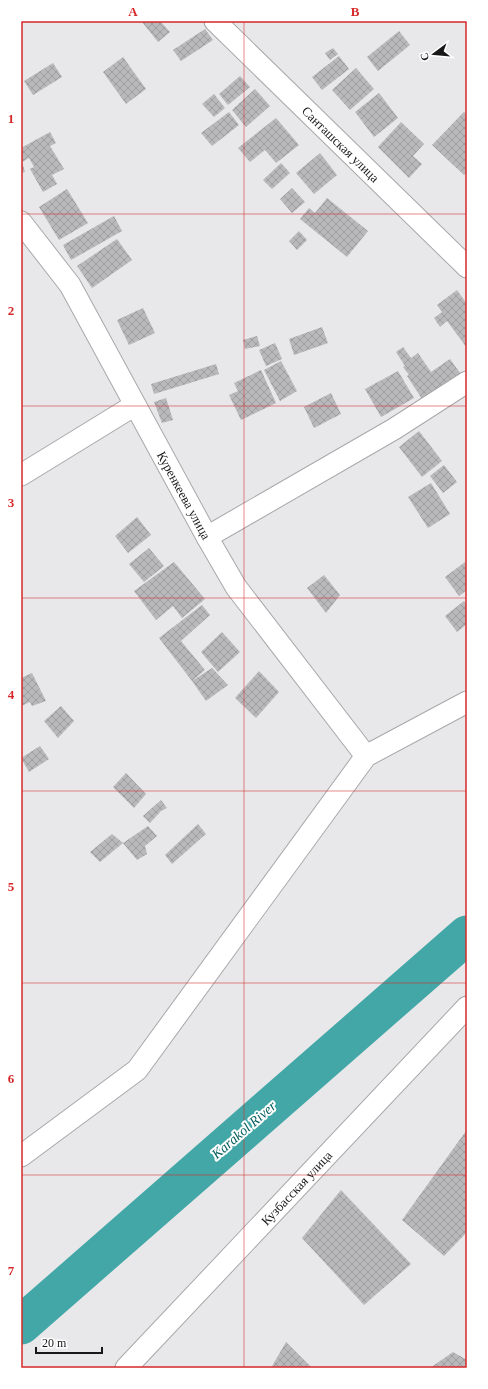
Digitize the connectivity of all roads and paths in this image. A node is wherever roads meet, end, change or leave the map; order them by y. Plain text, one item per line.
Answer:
1 (215, 21) edge
2 (21, 222) edge
3 (467, 267) edge
4 (467, 382) edge
5 (135, 405) junction
6 (21, 475) edge
7 (207, 537) junction
8 (467, 702) edge
9 (366, 756) junction
10 (467, 1007) edge
11 (21, 1156) edge
12 (126, 1368) edge

1 - 3 street, Санташская улица
2 - 5 street, Куренкеева улица
4 - 7 street
5 - 6 street
5 - 7 street, Куренкеева улица
7 - 9 street, Куренкеева улица
8 - 9 street
9 - 11 street
10 - 12 street, Кузбасская улица

